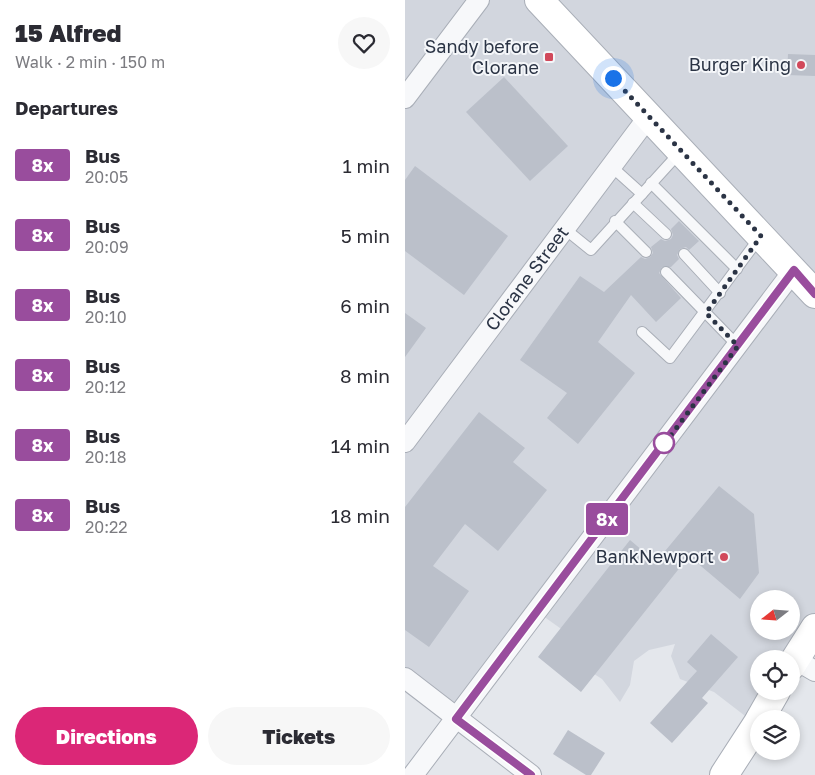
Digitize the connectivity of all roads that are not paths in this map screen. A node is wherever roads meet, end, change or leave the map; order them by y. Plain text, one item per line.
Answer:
1 (479, 0) edge
2 (539, 0) edge
3 (405, 98) edge
4 (649, 116) junction
5 (681, 151) junction
6 (612, 167) junction
7 (651, 183) junction
8 (642, 194) junction
9 (633, 203) junction
10 (615, 222) junction
11 (565, 229) junction
12 (665, 234) dead end
13 (761, 236) junction
14 (646, 252) dead end
15 (684, 254) dead end
16 (737, 269) junction
17 (794, 270) junction
18 (666, 272) dead end
19 (720, 293) junction
20 (815, 294) edge
21 (706, 313) junction
22 (642, 332) dead end
23 (738, 346) junction
24 (405, 442) edge
25 (815, 628) edge
26 (801, 666) edge
27 (405, 678) edge
28 (456, 719) junction
29 (750, 734) edge
30 (413, 775) edge
31 (531, 775) edge
32 (724, 775) edge

1 - 3 street
2 - 4 main road
4 - 5 main road
4 - 6 street, Clorane Street
5 - 7 lane
5 - 13 main road
6 - 8 lane
6 - 11 street, Clorane Street
7 - 8 lane
7 - 16 lane
8 - 9 lane
9 - 10 lane
9 - 12 lane
10 - 11 lane
10 - 14 lane
11 - 24 street, Clorane Street
13 - 16 lane
13 - 17 main road
15 - 19 lane
16 - 19 lane
17 - 20 main road
17 - 23 street
18 - 21 lane
19 - 21 lane
21 - 22 lane
21 - 23 lane
23 - 28 street
25 - 26 main road
27 - 28 street
28 - 30 street
28 - 31 street
29 - 32 main road

